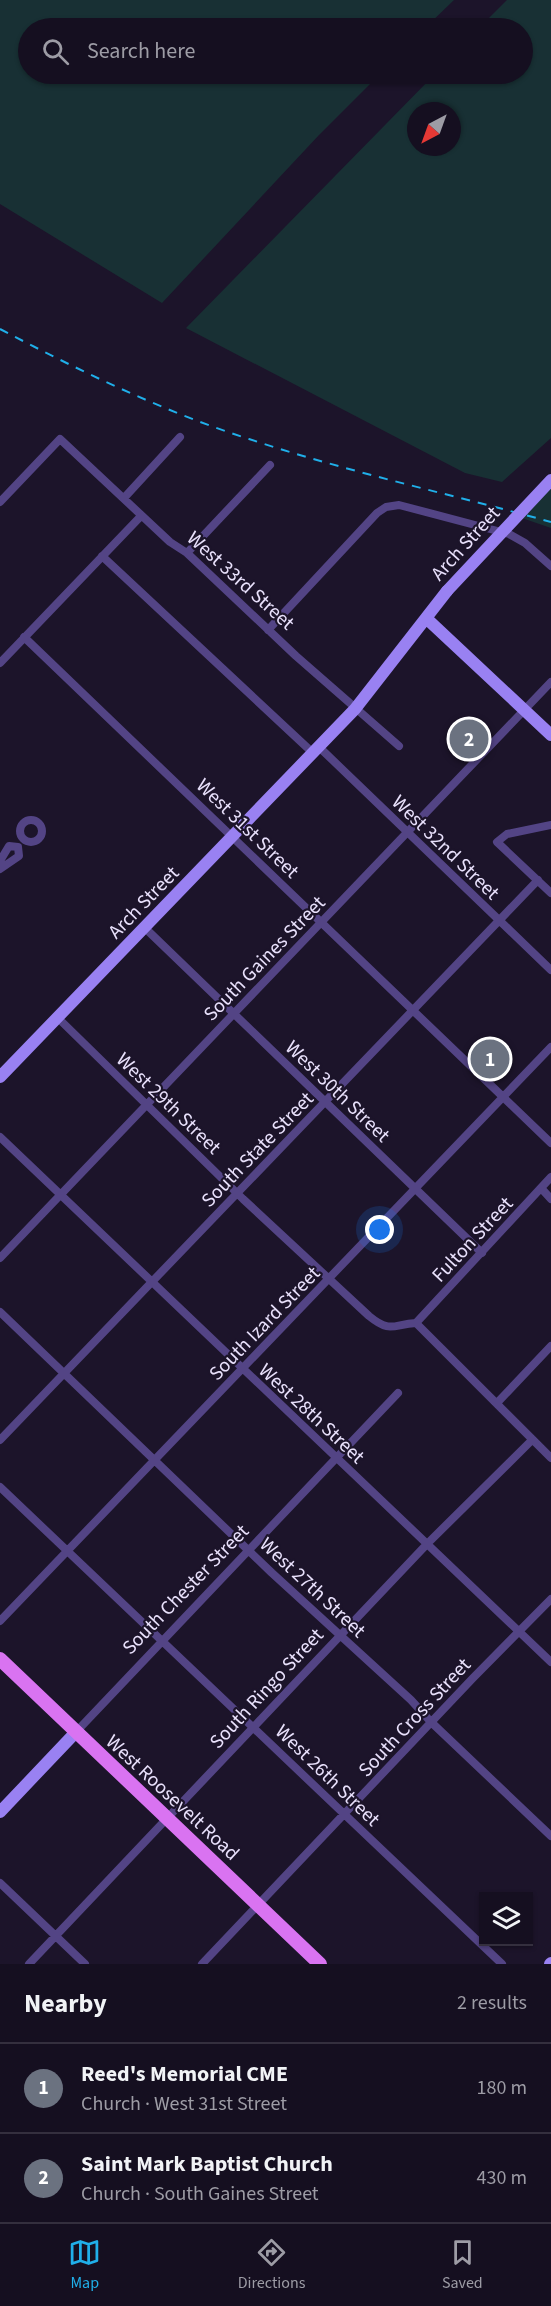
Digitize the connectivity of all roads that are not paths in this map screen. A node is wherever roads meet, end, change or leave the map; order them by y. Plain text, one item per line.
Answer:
1 (180, 437) dead end
2 (270, 465) dead end
3 (551, 480) edge
4 (124, 498) junction
5 (0, 502) edge
6 (141, 516) junction
7 (187, 553) junction
8 (102, 556) junction
9 (551, 566) edge
10 (426, 618) junction
11 (268, 630) junction
12 (24, 637) junction
13 (0, 663) edge
14 (551, 682) edge
15 (355, 709) junction
16 (524, 710) junction
17 (551, 735) edge
18 (399, 746) dead end
19 (316, 750) junction
20 (551, 825) edge
21 (407, 832) junction
22 (232, 837) junction
23 (0, 861) edge
24 (0, 869) edge
25 (538, 880) junction
26 (551, 893) edge
27 (499, 921) junction
28 (321, 922) junction
29 (145, 928) junction
30 (551, 970) edge
31 (414, 1010) junction
32 (234, 1013) junction
33 (59, 1019) junction
34 (551, 1047) edge
35 (0, 1077) edge
36 (503, 1097) junction
37 (325, 1102) junction
38 (147, 1104) junction
39 (0, 1137) edge
40 (551, 1143) edge
41 (551, 1178) edge
42 (541, 1188) junction
43 (415, 1189) junction
44 (237, 1193) junction
45 (60, 1195) junction
46 (551, 1199) edge
47 (482, 1253) junction
48 (0, 1258) edge
49 (330, 1278) junction
50 (151, 1282) junction
51 (0, 1312) edge
52 (416, 1323) junction
53 (551, 1346) edge
54 (242, 1370) junction
55 (65, 1373) junction
56 (398, 1393) dead end
57 (497, 1403) junction
58 (0, 1440) edge
59 (532, 1440) junction
60 (551, 1458) edge
61 (337, 1459) junction
62 (155, 1460) junction
63 (0, 1487) edge
64 (427, 1544) junction
65 (249, 1550) junction
66 (68, 1552) junction
67 (551, 1599) edge
68 (0, 1622) edge
69 (519, 1632) junction
70 (339, 1635) junction
71 (162, 1641) junction
72 (0, 1659) edge
73 (551, 1662) edge
74 (431, 1722) junction
75 (252, 1726) junction
76 (76, 1732) junction
77 (0, 1812) edge
78 (345, 1814) junction
79 (167, 1818) junction
80 (551, 1836) edge
81 (0, 1883) edge
82 (259, 1905) junction
83 (56, 1936) junction
84 (29, 1964) edge
85 (85, 1964) edge
86 (202, 1964) edge
87 (320, 1964) edge
88 (502, 1964) edge

1 - 4 street
2 - 7 street
3 - 10 main road, Arch Street, bridge
4 - 5 street, West 33rd Street
4 - 6 street, West 33rd Street
6 - 7 street, West 33rd Street
6 - 8 street
7 - 11 street, West 33rd Street
8 - 12 street
8 - 19 street, West 32nd Street
9 - 11 street
10 - 15 main road, Arch Street
10 - 16 main road
11 - 15 street, West 33rd Street
12 - 13 street
12 - 22 street, West 31st Street
14 - 16 street, South Gaines Street
15 - 18 street, West 33rd Street
15 - 19 main road, Arch Street
16 - 17 main road
16 - 21 street, South Gaines Street
19 - 21 street, West 32nd Street
19 - 22 main road, Arch Street
20 - 25 street
21 - 27 street, West 32nd Street
21 - 28 street, South Gaines Street
22 - 28 street, West 31st Street
22 - 29 main road, Arch Street
23 - 24 street
25 - 26 street
25 - 27 street, South State Street
27 - 30 street, West 32nd Street
27 - 31 street, South State Street
28 - 31 street, West 31st Street
28 - 32 street, South Gaines Street
29 - 32 street, West 30th Street
29 - 33 main road, Arch Street
31 - 36 street, West 31st Street
31 - 37 street, South State Street
32 - 37 street, West 30th Street
32 - 38 street, South Gaines Street
33 - 35 main road, Arch Street
33 - 38 street, West 29th Street
34 - 36 street, South Izard Street
36 - 40 street, West 31st Street
36 - 43 street, South Izard Street
37 - 43 street, West 30th Street
37 - 44 street, South State Street
38 - 44 street, West 29th Street
38 - 45 street, South Gaines Street
39 - 45 street, West 28th Street
41 - 42 street, Fulton Street
42 - 46 street
42 - 47 street, Fulton Street
43 - 47 street, West 30th Street
43 - 49 street, South Izard Street
44 - 49 street, West 29th Street
44 - 50 street, South State Street
45 - 48 street, South Gaines Street
45 - 50 street, West 28th Street
47 - 52 street, Fulton Street
49 - 52 street, West 29th Street
49 - 54 street, South Izard Street
50 - 54 street, West 28th Street
50 - 55 street, South State Street
51 - 55 street, West 27th Street
52 - 57 street
53 - 57 street
54 - 61 street, West 28th Street
54 - 62 street, South Izard Street
55 - 58 street, South State Street
55 - 62 street, West 27th Street
56 - 61 street, South Chester Street
57 - 59 street
59 - 60 street
59 - 64 street, South Ringo Street
61 - 64 street, West 28th Street
61 - 65 street, South Chester Street
62 - 65 street, West 27th Street
62 - 66 street, South Izard Street
63 - 66 street, West 26th Street
64 - 69 street, West 28th Street
64 - 70 street, South Ringo Street
65 - 70 street, West 27th Street
65 - 71 street, South Chester Street
66 - 68 street, South Izard Street
66 - 71 street, West 26th Street
67 - 69 street, South Cross Street
69 - 73 street, West 28th Street
69 - 74 street, South Cross Street
70 - 74 street, West 27th Street
70 - 75 street, South Ringo Street
71 - 75 street, West 26th Street
71 - 76 street, South Chester Street
72 - 76 main road, West Roosevelt Road
74 - 78 street, South Cross Street
74 - 80 street, West 27th Street
75 - 78 street, West 26th Street
75 - 79 street, South Ringo Street
76 - 77 main road, South Chester Street
76 - 79 main road, West Roosevelt Road
78 - 82 street, South Cross Street
78 - 88 street, West 26th Street
79 - 82 main road, West Roosevelt Road
79 - 83 street, South Ringo Street
81 - 83 street
82 - 86 street, South Cross Street
82 - 87 main road, West Roosevelt Road
83 - 84 street, South Ringo Street
83 - 85 street

